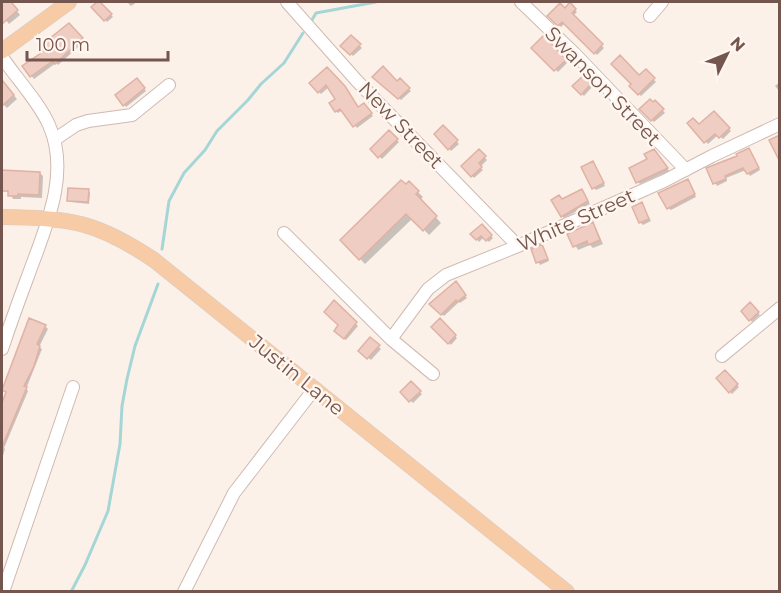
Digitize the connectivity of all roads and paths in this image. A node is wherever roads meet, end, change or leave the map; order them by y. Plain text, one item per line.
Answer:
1 (69, 2) edge
2 (287, 2) edge
3 (521, 2) edge
4 (662, 2) edge
5 (650, 16) dead end
6 (2, 51) edge
7 (2, 57) edge
8 (170, 85) dead end
9 (780, 124) edge
10 (54, 140) junction
11 (686, 170) junction
12 (2, 217) edge
13 (50, 218) junction
14 (284, 233) dead end
15 (518, 246) junction
16 (780, 308) edge
17 (391, 339) junction
18 (2, 349) edge
19 (722, 356) dead end
20 (433, 374) dead end
21 (73, 387) dead end
22 (315, 388) junction
23 (3, 591) edge
24 (184, 591) edge
25 (567, 591) edge

1 - 6 main road
2 - 15 street, New Street
3 - 11 street, Swanson Street
4 - 5 street
7 - 10 street
8 - 10 street
9 - 11 street, White Street
10 - 13 street
11 - 15 street, White Street
12 - 13 main road, Justin Lane
13 - 18 street
13 - 22 main road, Justin Lane
14 - 17 street
15 - 17 street, White Street
16 - 19 street
17 - 20 street
21 - 23 street
22 - 24 street
22 - 25 main road, Justin Lane

